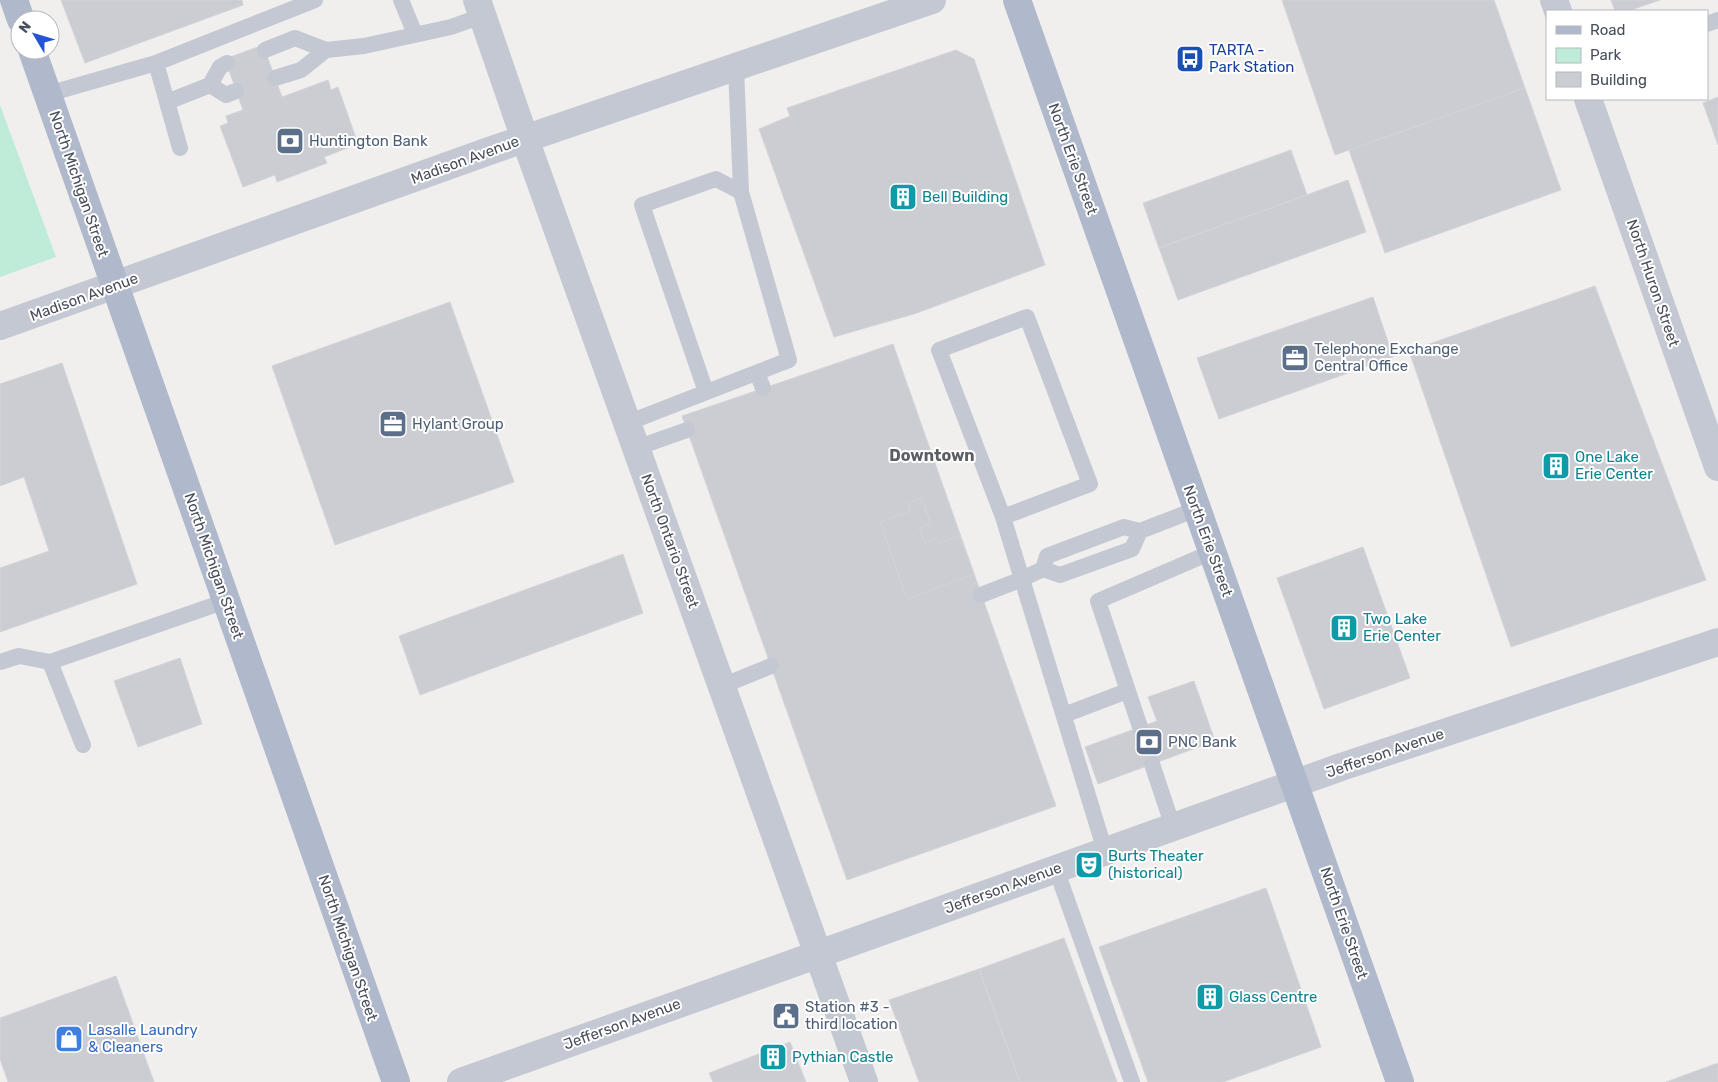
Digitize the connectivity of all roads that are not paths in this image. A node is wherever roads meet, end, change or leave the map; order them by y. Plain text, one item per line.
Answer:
1 (315, 0) edge
2 (401, 0) edge
3 (932, 0) edge
4 (1016, 0) edge
5 (479, 8) edge
6 (416, 34) junction
7 (264, 50) dead end
8 (326, 50) junction
9 (36, 60) edge
10 (156, 63) junction
11 (227, 63) dead end
12 (736, 67) junction
13 (275, 78) dead end
14 (210, 85) junction
15 (236, 91) dead end
16 (48, 94) junction
17 (1588, 100) edge
18 (166, 102) junction
19 (525, 139) junction
20 (180, 148) dead end
21 (741, 192) junction
22 (115, 286) junction
23 (0, 326) edge
24 (706, 392) junction
25 (627, 423) junction
26 (687, 430) dead end
27 (636, 448) junction
28 (1718, 467) edge
29 (1197, 509) junction
30 (1003, 517) junction
31 (1140, 532) junction
32 (1212, 552) junction
33 (1043, 569) junction
34 (1022, 579) junction
35 (981, 595) dead end
36 (226, 600) junction
37 (1718, 642) edge
38 (0, 662) edge
39 (50, 662) junction
40 (771, 666) dead end
41 (722, 686) junction
42 (1127, 691) junction
43 (1064, 715) junction
44 (1140, 728) dead end
45 (83, 744) dead end
46 (1152, 764) dead end
47 (1295, 784) junction
48 (1172, 828) junction
49 (1105, 851) junction
50 (1056, 869) junction
51 (819, 954) junction
52 (396, 1082) edge
53 (461, 1082) edge
54 (864, 1082) edge
55 (1132, 1082) edge
56 (1400, 1082) edge

1 - 10 lane
2 - 6 lane
3 - 12 street, Madison Avenue
4 - 29 main road, North Erie Street
5 - 6 lane
5 - 19 street, North Ontario Street
6 - 8 lane
7 - 8 lane
8 - 13 lane
9 - 16 main road, North Michigan Street
10 - 16 lane
10 - 18 lane
11 - 14 lane
12 - 19 street, Madison Avenue
12 - 21 lane
14 - 15 lane
14 - 18 lane
16 - 22 main road, North Michigan Street
17 - 28 street, North Huron Street
18 - 20 lane
19 - 22 street, Madison Avenue
19 - 25 street, North Ontario Street
21 - 24 lane
21 - 24 lane
22 - 23 street, Madison Avenue
22 - 36 main road, North Michigan Street
24 - 25 lane
25 - 27 street, North Ontario Street
26 - 27 lane
27 - 41 street, North Ontario Street
29 - 31 lane
29 - 32 main road, North Erie Street
30 - 30 lane
30 - 34 lane
31 - 33 lane
31 - 33 lane
32 - 42 lane
32 - 47 main road, North Erie Street
33 - 34 lane
34 - 35 lane
34 - 43 lane
36 - 39 lane
36 - 52 main road, North Michigan Street
37 - 47 street, Jefferson Avenue
38 - 39 lane
39 - 45 lane
40 - 41 lane
41 - 51 street, North Ontario Street
42 - 43 lane
42 - 44 lane
43 - 49 lane
46 - 48 lane
47 - 48 street, Jefferson Avenue
47 - 56 main road, North Erie Street
48 - 49 street, Jefferson Avenue
49 - 50 street, Jefferson Avenue
50 - 51 street, Jefferson Avenue
50 - 55 lane
51 - 53 street, Jefferson Avenue
51 - 54 street, North Ontario Street

